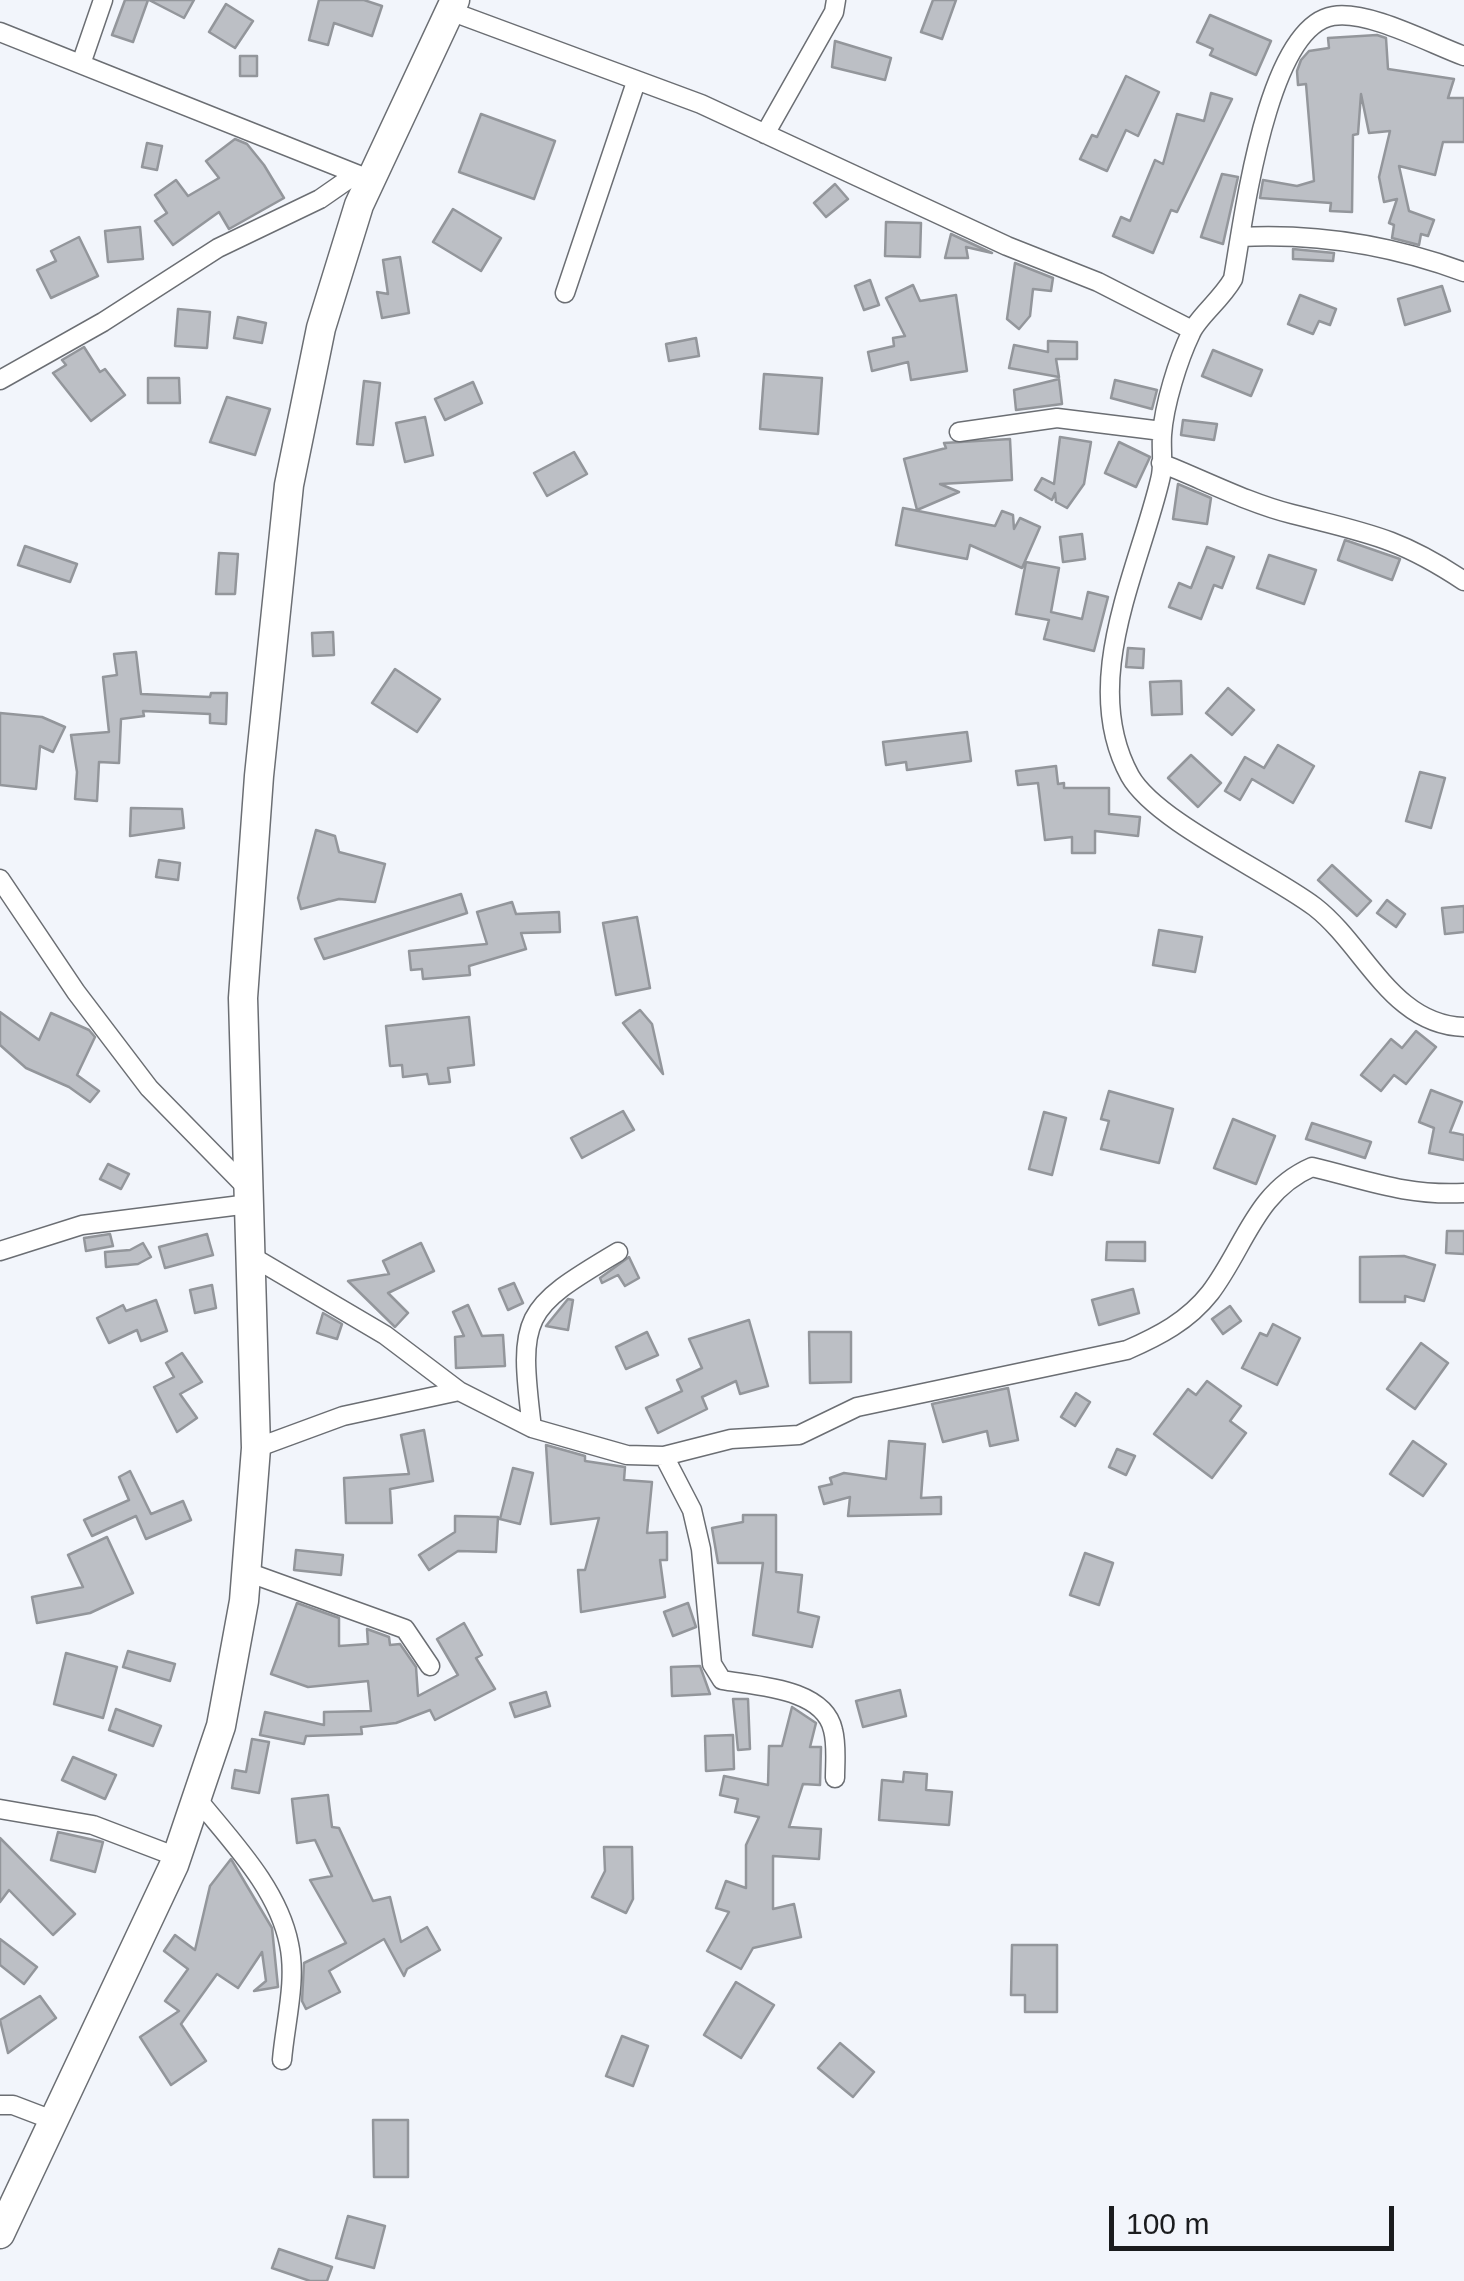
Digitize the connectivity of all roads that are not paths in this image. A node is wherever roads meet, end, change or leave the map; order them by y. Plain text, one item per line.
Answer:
1 (103, 0) edge
2 (836, 0) edge
3 (452, 6) edge
4 (1326, 8) edge
5 (0, 32) edge
6 (1464, 56) edge
7 (82, 61) junction
8 (636, 82) junction
9 (765, 134) junction
10 (362, 177) junction
11 (1240, 237) junction
12 (1464, 272) edge
13 (564, 293) dead end
14 (1192, 330) junction
15 (0, 380) edge
16 (1162, 430) junction
17 (959, 432) dead end
18 (1162, 463) junction
19 (1464, 581) edge
20 (0, 879) edge
21 (1464, 1027) edge
22 (1464, 1193) edge
23 (249, 1197) junction
24 (0, 1251) edge
25 (618, 1252) dead end
26 (251, 1256) junction
27 (459, 1391) junction
28 (532, 1428) junction
29 (256, 1448) junction
30 (664, 1456) junction
31 (247, 1572) junction
32 (430, 1666) dead end
33 (836, 1778) dead end
34 (199, 1801) junction
35 (0, 1809) edge
36 (176, 1857) junction
37 (282, 2060) dead end
38 (0, 2106) edge
39 (55, 2122) junction
40 (0, 2234) edge

1 - 7 street
2 - 9 street
3 - 8 street
3 - 10 main road
4 - 6 street
4 - 11 street
5 - 7 street
7 - 10 street
8 - 9 street
8 - 13 street
9 - 14 street
10 - 15 street
10 - 23 main road
11 - 12 street
11 - 14 street
14 - 16 street
16 - 17 street
16 - 18 street
18 - 19 street
18 - 21 street
20 - 23 street
22 - 30 street
23 - 24 street
23 - 26 main road
25 - 28 street
26 - 27 street
26 - 29 main road
27 - 28 street
27 - 29 street
28 - 30 street
29 - 31 main road
30 - 33 street
31 - 32 street
31 - 34 main road
34 - 36 main road
34 - 37 street
35 - 36 street
36 - 39 main road
38 - 39 street
39 - 40 main road

